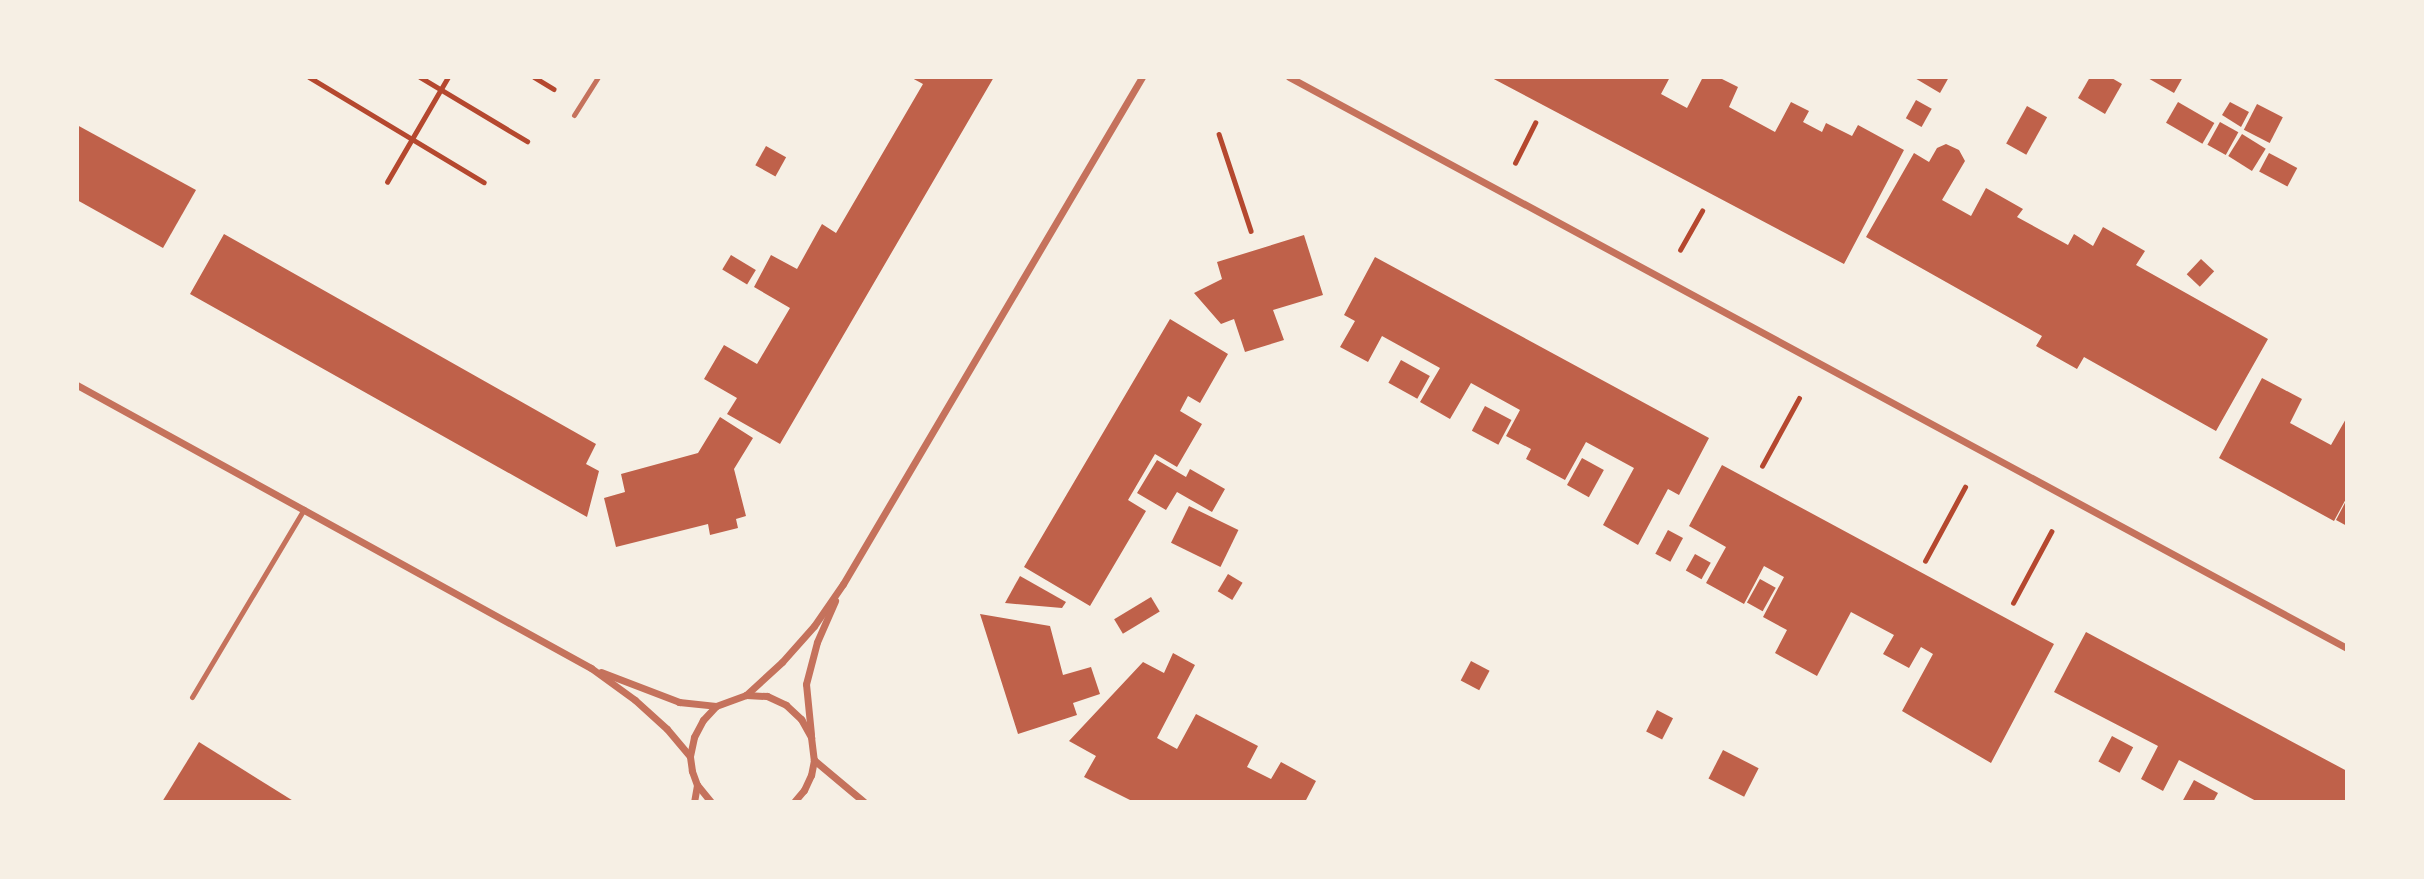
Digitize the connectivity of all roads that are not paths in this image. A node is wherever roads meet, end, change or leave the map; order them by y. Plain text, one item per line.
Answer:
1 (598, 77) edge
2 (1142, 77) edge
3 (1289, 77) edge
4 (574, 115) dead end
5 (77, 385) edge
6 (304, 509) junction
7 (843, 584) junction
8 (2347, 648) edge
9 (591, 668) junction
10 (746, 695) junction
11 (192, 697) dead end
12 (716, 706) junction
13 (811, 737) junction
14 (690, 755) junction
15 (814, 760) junction
16 (697, 785) junction
17 (694, 802) edge
18 (710, 802) edge
19 (793, 802) edge
20 (864, 802) edge

1 - 4 lane
2 - 7 street
3 - 8 street
5 - 6 street
6 - 9 street
6 - 11 lane
7 - 10 street
7 - 13 street
9 - 12 street
9 - 14 street
10 - 12 street
10 - 13 street
12 - 14 street
13 - 15 street
14 - 16 street
15 - 19 street
15 - 20 street
16 - 17 street
16 - 18 street

